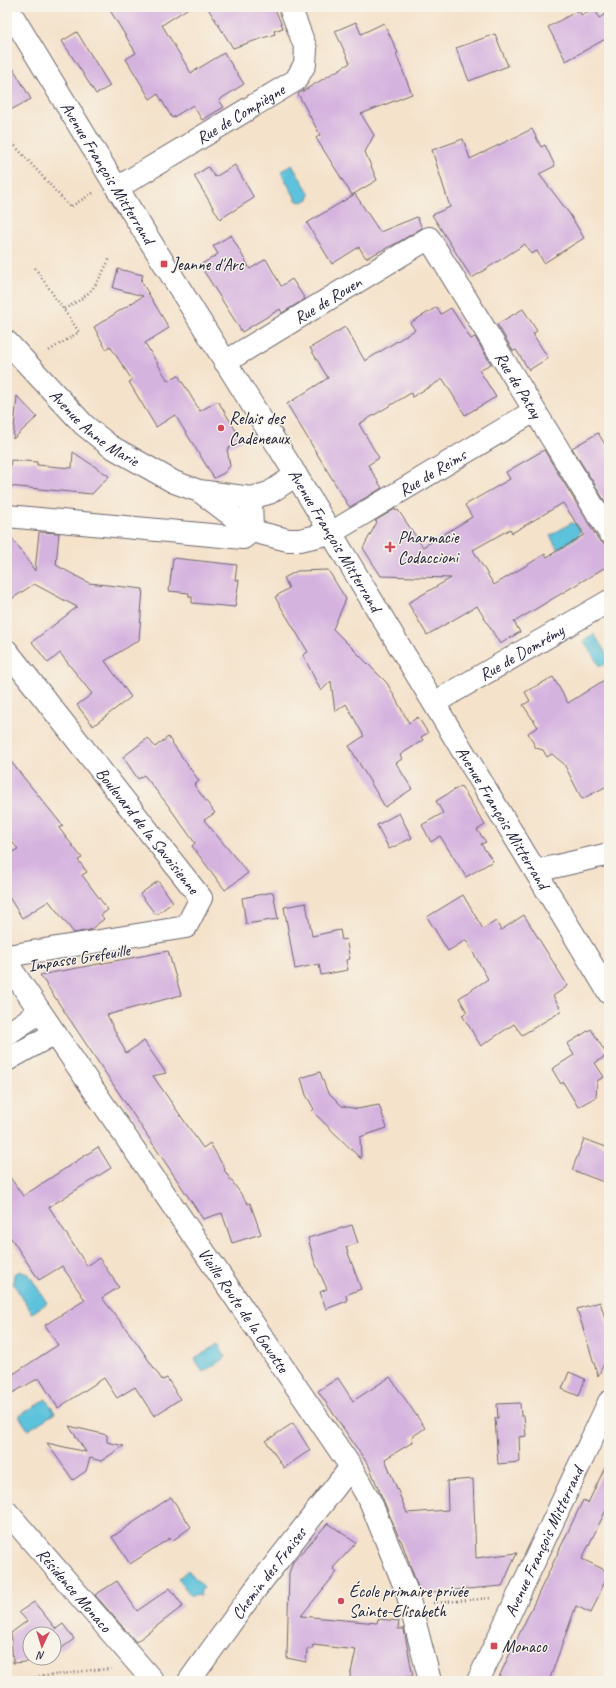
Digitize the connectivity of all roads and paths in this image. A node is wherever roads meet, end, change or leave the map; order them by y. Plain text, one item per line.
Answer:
1 (7, 7) edge
2 (290, 7) edge
3 (7, 136) edge
4 (117, 188) junction
5 (93, 193) dead end
6 (429, 238) joint
7 (110, 258) dead end
8 (35, 268) dead end
9 (63, 309) junction
10 (7, 342) edge
11 (225, 362) junction
12 (26, 364) junction
13 (534, 411) junction
14 (296, 475) junction
15 (199, 491) junction
16 (251, 498) junction
17 (7, 516) edge
18 (252, 531) junction
19 (609, 532) edge
20 (331, 533) junction
21 (609, 601) edge
22 (7, 651) edge
23 (434, 703) junction
24 (609, 854) edge
25 (536, 871) junction
26 (148, 948) dead end
27 (8, 962) edge
28 (609, 993) edge
29 (40, 1012) junction
30 (55, 1033) junction
31 (7, 1034) edge
32 (7, 1060) edge
33 (609, 1402) edge
34 (351, 1467) junction
35 (7, 1512) edge
36 (492, 1598) dead end
37 (432, 1603) dead end
38 (147, 1674) edge
39 (7, 1681) edge
40 (189, 1681) edge
41 (430, 1681) edge
42 (478, 1681) edge

1 - 4 street, Avenue François Mitterrand
2 - 4 street, Rue de Compiègne
3 - 5 path
4 - 11 street, Avenue François Mitterrand
6 - 11 street, Rue de Rouen
6 - 13 street, Rue de Patay
7 - 9 path
8 - 9 path
9 - 12 path
10 - 12 street, Avenue Anne Marie
11 - 14 street, Avenue François Mitterrand
12 - 15 street, Avenue Anne Marie
13 - 19 street, Rue de Patay
13 - 20 street, Rue de Reims
14 - 16 street, Avenue Anne Marie
14 - 20 street, Avenue François Mitterrand
15 - 16 street, Avenue Anne Marie
15 - 18 street, Avenue Anne Marie
16 - 18 street
17 - 18 street
18 - 20 street, Avenue Anne Marie
20 - 23 street, Avenue François Mitterrand
21 - 23 street, Rue de Domrémy
22 - 27 street, Boulevard de la Savoisienne
23 - 25 street, Avenue François Mitterrand
24 - 25 street
25 - 28 street, Avenue François Mitterrand
26 - 27 street, Impasse Grefeuille
27 - 29 street, Vieille Route de la Gavotte
29 - 30 street, Vieille Route de la Gavotte
29 - 31 street
30 - 32 street
30 - 34 street, Vieille Route de la Gavotte
33 - 42 street, Avenue François Mitterrand
34 - 40 street, Chemin des Fraises
34 - 41 street, Vieille Route de la Gavotte
35 - 38 street, Résidence Monaco
36 - 37 path
38 - 39 path

